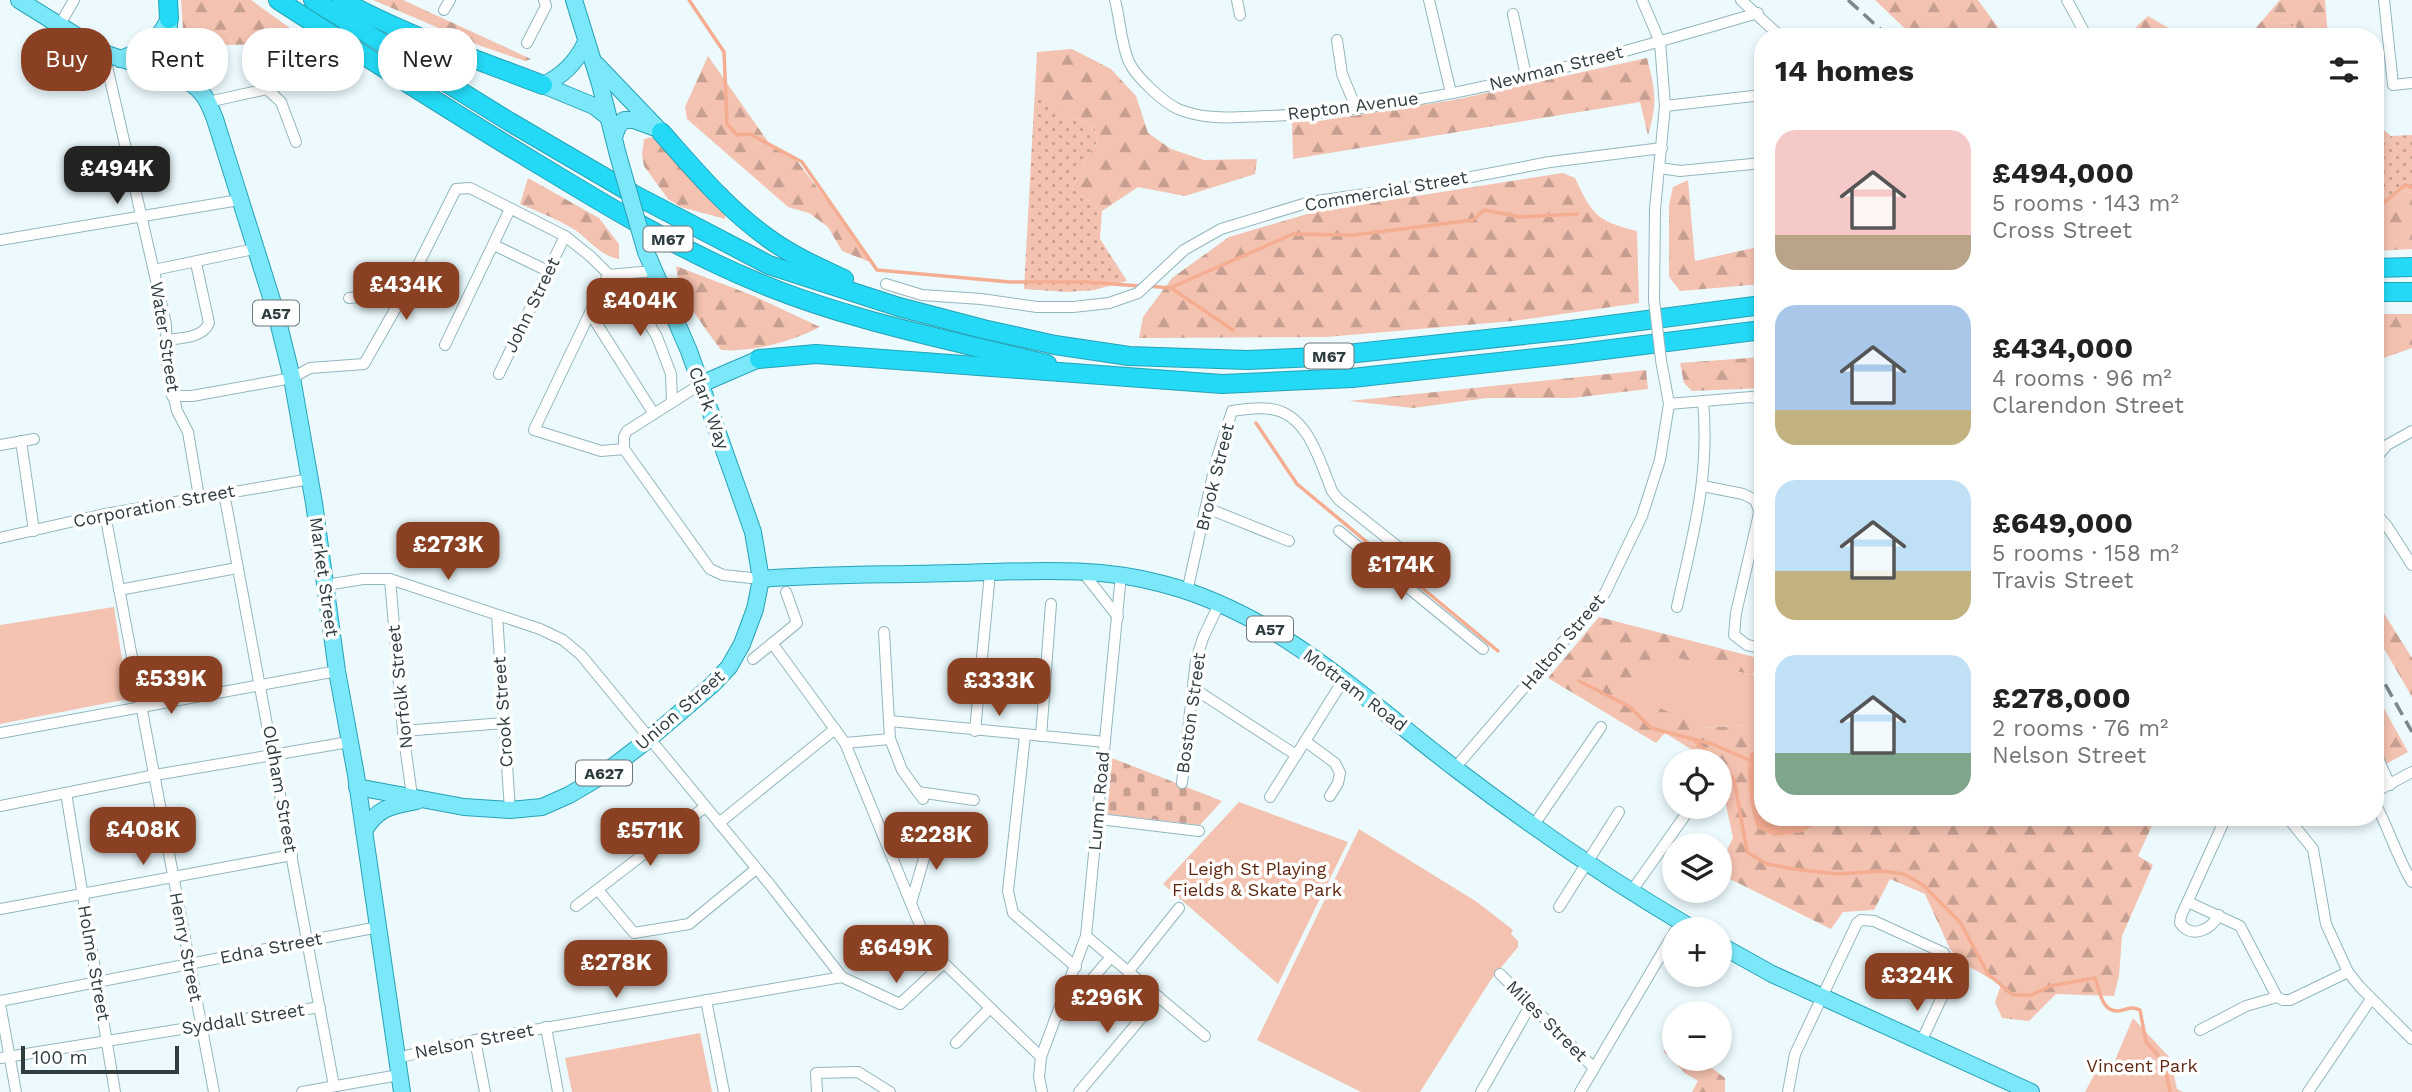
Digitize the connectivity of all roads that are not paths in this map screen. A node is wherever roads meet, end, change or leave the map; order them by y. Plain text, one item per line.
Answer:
1 (19, 0) edge
2 (74, 0) edge
3 (168, 0) edge
4 (278, 0) edge
5 (313, 0) edge
6 (341, 0) edge
7 (450, 0) edge
8 (544, 0) edge
9 (574, 0) edge
10 (1115, 0) edge
11 (1237, 0) edge
12 (1429, 0) edge
13 (1642, 0) edge
14 (1741, 0) edge
15 (2067, 0) edge
16 (2384, 0) edge
17 (444, 10) dead end
18 (1758, 13) junction
19 (1513, 14) dead end
20 (1241, 15) dead end
21 (169, 19) junction
22 (59, 26) junction
23 (63, 28) edge
24 (169, 28) edge
25 (1772, 28) edge
26 (2082, 28) edge
27 (1337, 40) dead end
28 (586, 42) junction
29 (1660, 42) junction
30 (527, 43) dead end
31 (112, 56) junction
32 (592, 60) junction
33 (126, 61) edge
34 (1526, 76) junction
35 (2412, 83) edge
36 (543, 85) junction
37 (201, 91) edge
38 (258, 91) edge
39 (269, 91) edge
40 (1451, 93) junction
41 (1754, 96) edge
42 (208, 102) junction
43 (1665, 106) junction
44 (1356, 108) junction
45 (608, 117) junction
46 (661, 132) junction
47 (614, 137) junction
48 (296, 142) dead end
49 (1662, 148) junction
50 (1754, 164) edge
51 (1660, 168) junction
52 (239, 200) junction
53 (510, 209) junction
54 (143, 217) junction
55 (565, 236) junction
56 (0, 240) edge
57 (494, 245) junction
58 (254, 249) junction
59 (196, 263) junction
60 (2412, 267) edge
61 (2384, 268) edge
62 (154, 270) junction
63 (653, 271) junction
64 (550, 272) junction
65 (608, 275) junction
66 (886, 284) dead end
67 (2384, 292) edge
68 (2412, 292) edge
69 (349, 298) dead end
70 (401, 299) junction
71 (1754, 306) edge
72 (899, 307) junction
73 (590, 313) junction
74 (1754, 331) edge
75 (166, 340) junction
76 (445, 345) dead end
77 (759, 359) joint
78 (499, 374) dead end
79 (1102, 377) junction
80 (292, 378) junction
81 (701, 384) junction
82 (173, 396) junction
83 (1754, 398) edge
84 (1703, 401) junction
85 (672, 402) junction
86 (1670, 404) junction
87 (654, 414) junction
88 (2412, 431) edge
89 (34, 439) dead end
90 (21, 441) junction
91 (0, 444) edge
92 (2384, 448) edge
93 (624, 449) junction
94 (310, 479) junction
95 (1703, 486) junction
96 (224, 493) junction
97 (199, 497) junction
98 (1754, 500) edge
99 (1207, 508) junction
100 (105, 514) junction
101 (2384, 523) edge
102 (34, 531) junction
103 (1339, 531) dead end
104 (1754, 535) edge
105 (0, 538) edge
106 (1289, 541) dead end
107 (2412, 565) edge
108 (237, 568) junction
109 (1385, 568) junction
110 (1082, 572) junction
111 (990, 573) junction
112 (1121, 575) junction
113 (390, 579) junction
114 (761, 579) junction
115 (326, 584) junction
116 (119, 590) junction
117 (786, 592) dead end
118 (1187, 592) junction
119 (1051, 604) dead end
120 (1219, 604) junction
121 (1677, 607) dead end
122 (497, 615) junction
123 (1118, 617) junction
124 (884, 632) dead end
125 (772, 643) junction
126 (1754, 646) edge
127 (1483, 649) dead end
128 (753, 659) dead end
129 (337, 671) junction
130 (1344, 679) junction
131 (260, 685) junction
132 (1193, 688) junction
133 (143, 705) junction
134 (890, 721) junction
135 (504, 723) junction
136 (1601, 727) dead end
137 (835, 729) junction
138 (975, 730) junction
139 (403, 731) junction
140 (0, 733) edge
141 (1024, 736) junction
142 (1041, 736) junction
143 (649, 739) junction
144 (890, 739) junction
145 (1306, 741) junction
146 (349, 742) junction
147 (1105, 742) junction
148 (845, 743) junction
149 (1296, 755) junction
150 (273, 756) junction
151 (1455, 768) junction
152 (2384, 772) edge
153 (2412, 772) edge
154 (155, 775) junction
155 (1182, 783) dead end
156 (2390, 785) junction
157 (357, 787) junction
158 (2384, 788) edge
159 (66, 793) junction
160 (1330, 796) dead end
161 (419, 797) junction
162 (1270, 797) dead end
163 (974, 800) dead end
164 (0, 806) edge
165 (705, 807) junction
166 (510, 810) junction
167 (1619, 812) dead end
168 (1098, 819) junction
169 (1683, 819) edge
170 (2384, 821) edge
171 (719, 823) junction
172 (1533, 826) junction
173 (2222, 826) edge
174 (2296, 826) edge
175 (364, 831) junction
176 (932, 831) dead end
177 (1199, 831) dead end
178 (292, 855) junction
179 (1587, 863) junction
180 (756, 869) junction
181 (173, 877) junction
182 (2412, 882) edge
183 (598, 890) junction
184 (1631, 892) junction
185 (83, 893) junction
186 (2188, 902) junction
187 (911, 903) junction
188 (576, 906) dead end
189 (1559, 907) dead end
190 (1179, 908) dead end
191 (0, 909) edge
192 (2219, 915) junction
193 (1666, 917) edge
194 (378, 927) junction
195 (1086, 936) junction
196 (307, 941) junction
197 (1732, 952) edge
198 (1944, 953) dead end
199 (1111, 957) junction
200 (1662, 959) edge
201 (944, 962) junction
202 (189, 964) junction
203 (1076, 967) junction
204 (1128, 972) junction
205 (2348, 972) junction
206 (1500, 974) dead end
207 (842, 977) junction
208 (98, 982) junction
209 (1821, 996) junction
210 (1159, 997) junction
211 (1942, 997) dead end
212 (2277, 997) junction
213 (2371, 999) junction
214 (706, 1000) junction
215 (0, 1002) edge
216 (1530, 1006) junction
217 (320, 1007) junction
218 (990, 1008) junction
219 (1055, 1022) junction
220 (201, 1026) junction
221 (546, 1027) junction
222 (2200, 1030) dead end
223 (1205, 1036) dead end
224 (2412, 1039) edge
225 (475, 1040) junction
226 (108, 1041) junction
227 (1921, 1042) junction
228 (956, 1043) dead end
229 (5, 1058) edge
230 (396, 1058) junction
231 (1041, 1058) junction
232 (1594, 1068) junction
233 (399, 1075) junction
234 (334, 1086) junction
235 (1582, 1091) edge
236 (16, 1092) edge
237 (114, 1092) edge
238 (214, 1092) edge
239 (302, 1092) edge
240 (402, 1092) edge
241 (485, 1092) edge
242 (558, 1092) edge
243 (724, 1092) edge
244 (817, 1092) edge
245 (890, 1092) edge
246 (1042, 1092) edge
247 (1079, 1092) edge
248 (1480, 1092) edge
249 (1788, 1092) edge
250 (2031, 1092) edge
251 (2308, 1092) edge

1 - 22 main road, A57
2 - 22 street
3 - 21 highway
4 - 79 highway, M67
5 - 72 highway, M67
6 - 36 highway
7 - 17 street
8 - 30 street
9 - 28 main road, Clark Way / A627
10 - 44 street, Repton Avenue
11 - 20 street
12 - 40 street
13 - 29 street, Halton Street
14 - 18 street
15 - 26 street
16 - 35 street
18 - 25 street
18 - 29 street, Newman Street
19 - 34 street
21 - 24 main road
21 - 31 main road
22 - 23 main road, A57
27 - 44 street
28 - 32 main road, Clark Way / A627
28 - 36 main road
29 - 34 street, Newman Street
29 - 43 street, Halton Street
31 - 33 main road, A57
31 - 54 street, Water Street
32 - 45 main road, Clark Way / A627
32 - 46 main road, A627
34 - 40 street, Newman Street
36 - 45 main road
37 - 42 main road, Market Street / A57
38 - 42 street
39 - 48 street
40 - 44 street, Repton Avenue
41 - 43 street
42 - 52 main road, Market Street / A57
43 - 49 street, Halton Street
45 - 47 main road, Clark Way / A627
46 - 47 main road
46 - 72 highway, M67
47 - 63 main road, Clark Way / A627, bridge
49 - 51 street, Halton Street
49 - 66 street, Commercial Street
50 - 51 street
51 - 86 street, Halton Street, bridge
52 - 54 street
52 - 58 main road, Market Street / A57
53 - 55 street
53 - 57 street
53 - 70 street
54 - 56 street
54 - 62 street, Water Street
55 - 64 street, John Street
55 - 65 street
57 - 64 street
57 - 76 street
58 - 59 street
58 - 80 main road, Market Street / A57
59 - 62 street
59 - 75 street
60 - 61 highway
62 - 75 street, Water Street
63 - 65 street
63 - 81 main road, Clark Way / A627
64 - 78 street, John Street
65 - 73 street
65 - 85 street
67 - 68 highway
69 - 70 street
70 - 80 street
71 - 72 highway, M67
73 - 87 street
73 - 93 street
74 - 79 highway, M67
75 - 82 street, Water Street
77 - 79 highway, M67
77 - 81 main road
80 - 82 street
80 - 94 main road, Market Street / A57
81 - 85 street
81 - 114 main road, Clark Way / A627
82 - 97 street, Water Street
83 - 84 street
84 - 86 street
84 - 95 street
85 - 87 street
86 - 151 street, Halton Street
87 - 93 street
88 - 92 street
89 - 90 street
90 - 91 street
90 - 102 street
93 - 114 street
94 - 96 street, Corporation Street
94 - 115 main road, Market Street / A57
95 - 98 street
95 - 121 street
96 - 97 street, Corporation Street
96 - 108 street, Oldham Street
97 - 100 street, Corporation Street
99 - 106 street
99 - 109 street, Brook Street
99 - 118 street, Brook Street
100 - 102 street, Corporation Street
100 - 116 street, Henry Street
101 - 107 street
102 - 105 street, Corporation Street
103 - 109 street
104 - 126 street
108 - 116 street
108 - 131 street, Oldham Street
109 - 127 street
110 - 111 main road, Mottram Road / A57
110 - 112 main road, Mottram Road / A57
110 - 123 street
111 - 114 main road, Mottram Road / A57
111 - 138 street
112 - 118 main road, Mottram Road / A57
112 - 123 street, Lumn Road
113 - 115 street
113 - 122 street
113 - 139 street, Norfolk Street
114 - 143 main road, Union Street / A627
115 - 129 main road, Market Street / A57
116 - 133 street, Henry Street
117 - 125 street
118 - 120 main road, Mottram Road / A57
119 - 142 street
120 - 130 main road, Mottram Road / A57
120 - 132 street, Boston Street
122 - 135 street, Crook Street
122 - 143 street
123 - 147 street, Lumn Road
124 - 134 street
125 - 128 street
125 - 137 street
129 - 131 street
129 - 146 main road, Market Street / A57
130 - 145 street
130 - 151 main road, Mottram Road / A57
131 - 133 street
131 - 150 street, Oldham Street
132 - 149 street
132 - 155 street, Boston Street
133 - 140 street
133 - 154 street, Henry Street
134 - 138 street
134 - 144 street
135 - 139 street
135 - 166 street, Crook Street
136 - 172 street
137 - 148 street
137 - 171 street
138 - 141 street
139 - 161 street, Norfolk Street
141 - 142 street
141 - 203 street
142 - 147 street
143 - 165 street
143 - 166 main road, Union Street / A627
144 - 148 street
144 - 163 street
145 - 149 street
145 - 160 street
146 - 150 street
146 - 157 main road, Market Street / A57
147 - 168 street, Lumn Road
148 - 187 street
149 - 162 street
150 - 154 street
150 - 178 street, Oldham Street
151 - 172 main road, Mottram Road / A57
152 - 156 street
153 - 156 street
154 - 159 street
154 - 181 street, Henry Street
156 - 158 street
157 - 161 main road, Union Street / A627
157 - 175 main road, Market Street
159 - 164 street
159 - 185 street, Holme Street
161 - 166 main road, Union Street / A627
161 - 175 main road, Union Street / A627
165 - 171 street
165 - 183 street
167 - 179 street
168 - 177 street
168 - 195 street, Lumn Road
169 - 184 street
170 - 182 street
171 - 180 street
172 - 179 main road, Mottram Road / A57
173 - 186 street
174 - 205 street
175 - 194 main road, Market Street
176 - 187 street
178 - 181 street
178 - 196 street, Oldham Street
179 - 184 main road, Mottram Road / A57
179 - 189 street
180 - 183 street
180 - 207 street
181 - 185 street
181 - 202 street, Henry Street
183 - 188 street
184 - 193 main road, Mottram Road / A57
185 - 191 street
185 - 208 street, Holme Street
186 - 192 street
186 - 192 street
187 - 201 street
190 - 204 street
192 - 212 street
194 - 196 street, Edna Street
194 - 230 main road, Market Street
195 - 199 street
195 - 203 street, Lumn Road
196 - 202 street, Edna Street
196 - 217 street, Oldham Street
197 - 209 main road
198 - 209 street
199 - 204 street
199 - 219 street, Lumn Road
200 - 232 street
201 - 207 street
201 - 218 street
202 - 208 street, Edna Street
202 - 220 street, Henry Street
203 - 219 street, Lumn Road
204 - 210 street
205 - 212 street
205 - 213 street
206 - 216 street, Miles Street
207 - 214 street, Nelson Street
208 - 215 street, Edna Street
208 - 226 street, Holme Street
209 - 227 main road
209 - 249 street
210 - 223 street
210 - 247 street
211 - 227 street
212 - 222 street
213 - 224 street
213 - 251 street
214 - 221 street, Nelson Street
214 - 243 street
215 - 229 street
216 - 232 street, Miles Street
216 - 248 street
217 - 220 street, Syddall Street
217 - 234 street, Oldham Street
218 - 228 street
218 - 231 street
219 - 231 street, Lumn Road
220 - 226 street, Syddall Street
220 - 238 street, Henry Street
221 - 225 street, Nelson Street
221 - 242 street
225 - 230 street, Nelson Street
225 - 241 street
226 - 229 street, Syddall Street
226 - 237 street, Holme Street
227 - 250 main road
229 - 236 street
230 - 233 main road, Market Street
231 - 246 street, Lumn Road
232 - 235 street
233 - 234 street
233 - 240 main road, Market Street
234 - 239 street
244 - 245 street

